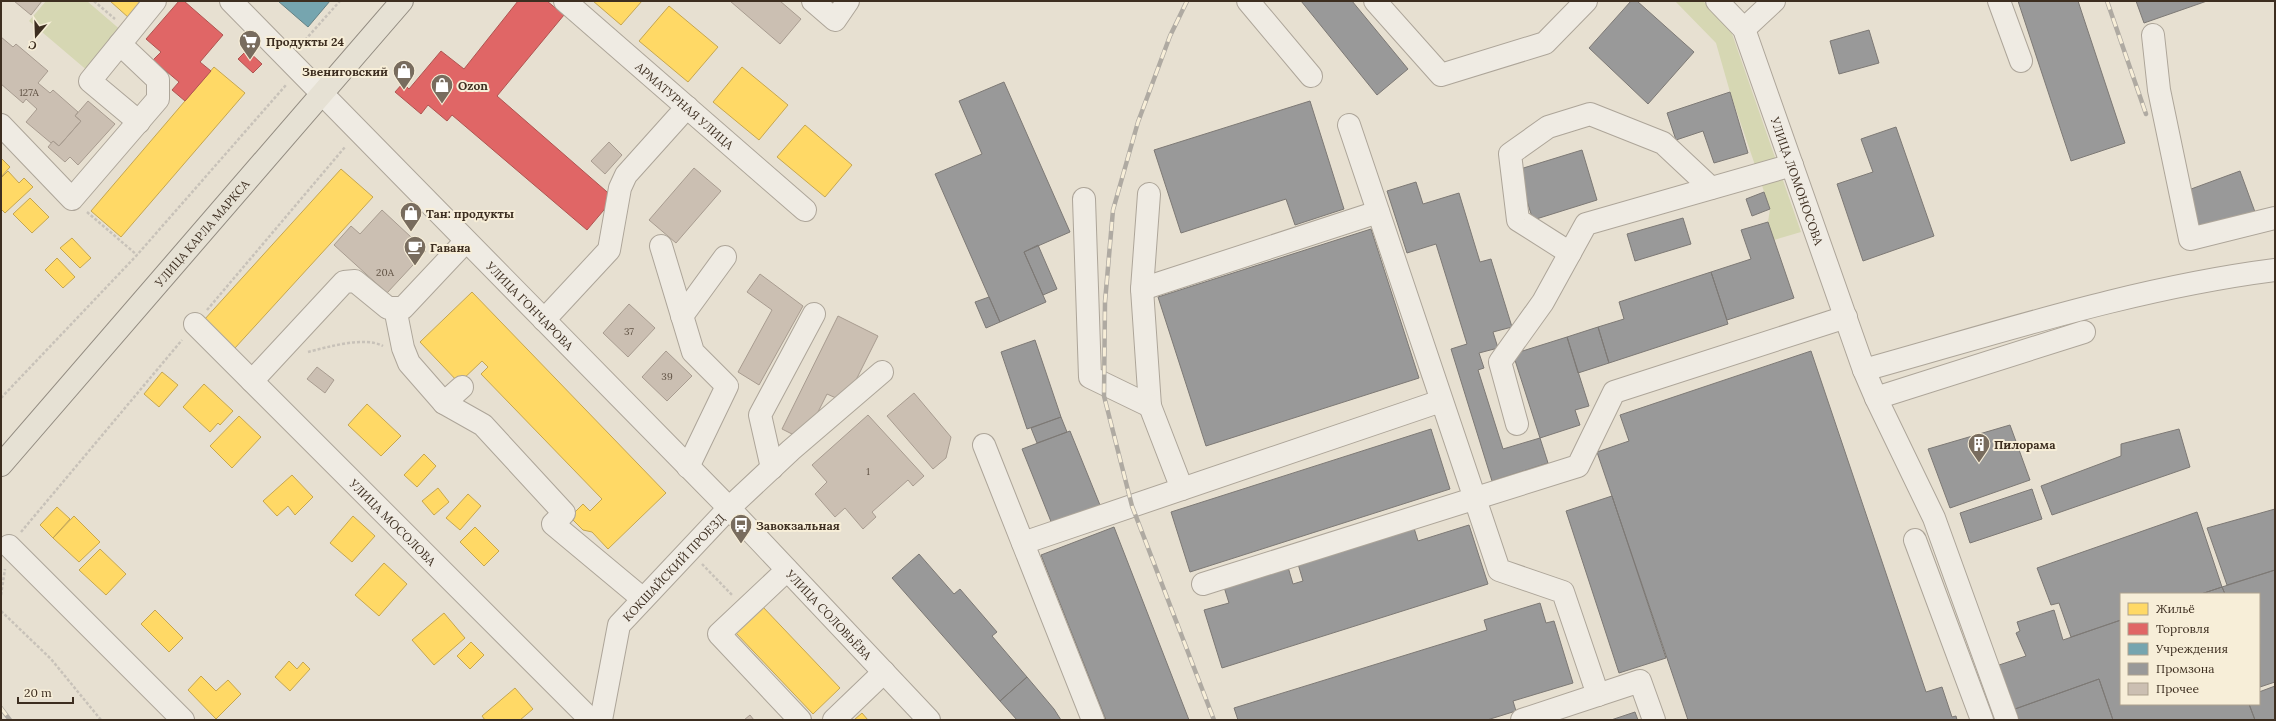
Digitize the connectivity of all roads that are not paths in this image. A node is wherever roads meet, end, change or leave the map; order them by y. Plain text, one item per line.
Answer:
1 (155, 1) edge
2 (231, 1) edge
3 (402, 1) edge
4 (565, 1) edge
5 (814, 1) edge
6 (848, 1) edge
7 (1248, 1) edge
8 (1375, 1) edge
9 (1586, 1) edge
10 (1717, 1) edge
11 (1774, 1) edge
12 (1999, 1) edge
13 (250, 9) edge
14 (1744, 29) junction
15 (2153, 35) dead end
16 (125, 38) junction
17 (2021, 61) dead end
18 (1311, 76) dead end
19 (322, 94) junction
20 (687, 107) junction
21 (138, 122) junction
22 (1, 125) edge
23 (1349, 125) dead end
24 (1792, 165) junction
25 (1711, 188) junction
26 (1149, 194) dead end
27 (1084, 199) dead end
28 (805, 210) dead end
29 (1378, 212) junction
30 (2275, 218) edge
31 (466, 241) junction
32 (661, 246) dead end
33 (1570, 253) junction
34 (725, 257) dead end
35 (2275, 270) edge
36 (1142, 289) junction
37 (396, 308) junction
38 (814, 314) dead end
39 (682, 316) junction
40 (1846, 317) junction
41 (544, 320) junction
42 (195, 324) dead end
43 (2084, 332) dead end
44 (1864, 370) junction
45 (882, 372) dead end
46 (252, 381) junction
47 (462, 387) dead end
48 (1876, 398) junction
49 (1441, 402) junction
50 (444, 403) junction
51 (1150, 406) junction
52 (1518, 424) dead end
53 (984, 445) dead end
54 (1, 465) edge
55 (688, 467) junction
56 (772, 468) junction
57 (1182, 489) junction
58 (1475, 498) junction
59 (729, 508) junction
60 (1915, 540) dead end
61 (1023, 543) junction
62 (9, 546) dead end
63 (787, 570) junction
64 (1203, 584) dead end
65 (643, 599) junction
66 (884, 672) junction
67 (1598, 695) junction
68 (182, 720) edge
69 (590, 720) edge
70 (601, 720) edge
71 (800, 720) edge
72 (834, 720) edge
73 (929, 720) edge
74 (1093, 720) edge
75 (1522, 720) edge
76 (1654, 720) edge
77 (1982, 720) edge
78 (2007, 720) edge

1 - 16 street
2 - 13 street, УЛИЦА ГОНЧАРОВА
3 - 19 main road, УЛИЦА КАРЛА МАРКСА
4 - 20 street, АРМАТУРНАЯ УЛИЦА
5 - 6 street
7 - 18 street
8 - 9 street
10 - 14 street, УЛИЦА ЛОМОНОСОВА
11 - 14 street
12 - 17 street
13 - 19 street, УЛИЦА ГОНЧАРОВА
14 - 24 street, УЛИЦА ЛОМОНОСОВА
15 - 30 street
16 - 21 street
16 - 21 street
19 - 31 street, УЛИЦА ГОНЧАРОВА
19 - 54 main road, УЛИЦА КАРЛА МАРКСА
20 - 28 street, АРМАТУРНАЯ УЛИЦА
20 - 41 street
21 - 22 street
23 - 29 street
24 - 25 street
24 - 40 street, УЛИЦА ЛОМОНОСОВА
25 - 33 street
25 - 33 street
26 - 36 street
27 - 51 street
29 - 36 street
29 - 49 street
31 - 37 street
31 - 41 street, УЛИЦА ГОНЧАРОВА
32 - 39 street
33 - 52 street
34 - 39 street
35 - 44 street
36 - 51 street
37 - 46 street
37 - 50 street
38 - 56 street
39 - 55 street
40 - 44 street, УЛИЦА ЛОМОНОСОВА
40 - 58 street
41 - 55 street, УЛИЦА ГОНЧАРОВА
42 - 46 street, УЛИЦА МОСОЛОВА
43 - 48 street
44 - 48 street, УЛИЦА ЛОМОНОСОВА
45 - 56 street, КОКШАЙСКИЙ ПРОЕЗД
46 - 69 street, УЛИЦА МОСОЛОВА
47 - 50 street
48 - 78 street, УЛИЦА ЛОМОНОСОВА
49 - 57 street
49 - 58 street
50 - 65 street
51 - 57 street
53 - 61 street
55 - 59 street, УЛИЦА ГОНЧАРОВА
56 - 59 street, КОКШАЙСКИЙ ПРОЕЗД
57 - 61 street
58 - 64 street
58 - 67 street
59 - 63 street, УЛИЦА СОЛОВЬЁВА
59 - 65 street, КОКШАЙСКИЙ ПРОЕЗД
60 - 77 street
61 - 74 street
62 - 68 street
63 - 66 street, УЛИЦА СОЛОВЬЁВА
63 - 71 street
65 - 70 street, КОКШАЙСКИЙ ПРОЕЗД
66 - 72 street
66 - 73 street, УЛИЦА СОЛОВЬЁВА
67 - 75 street
67 - 76 street

